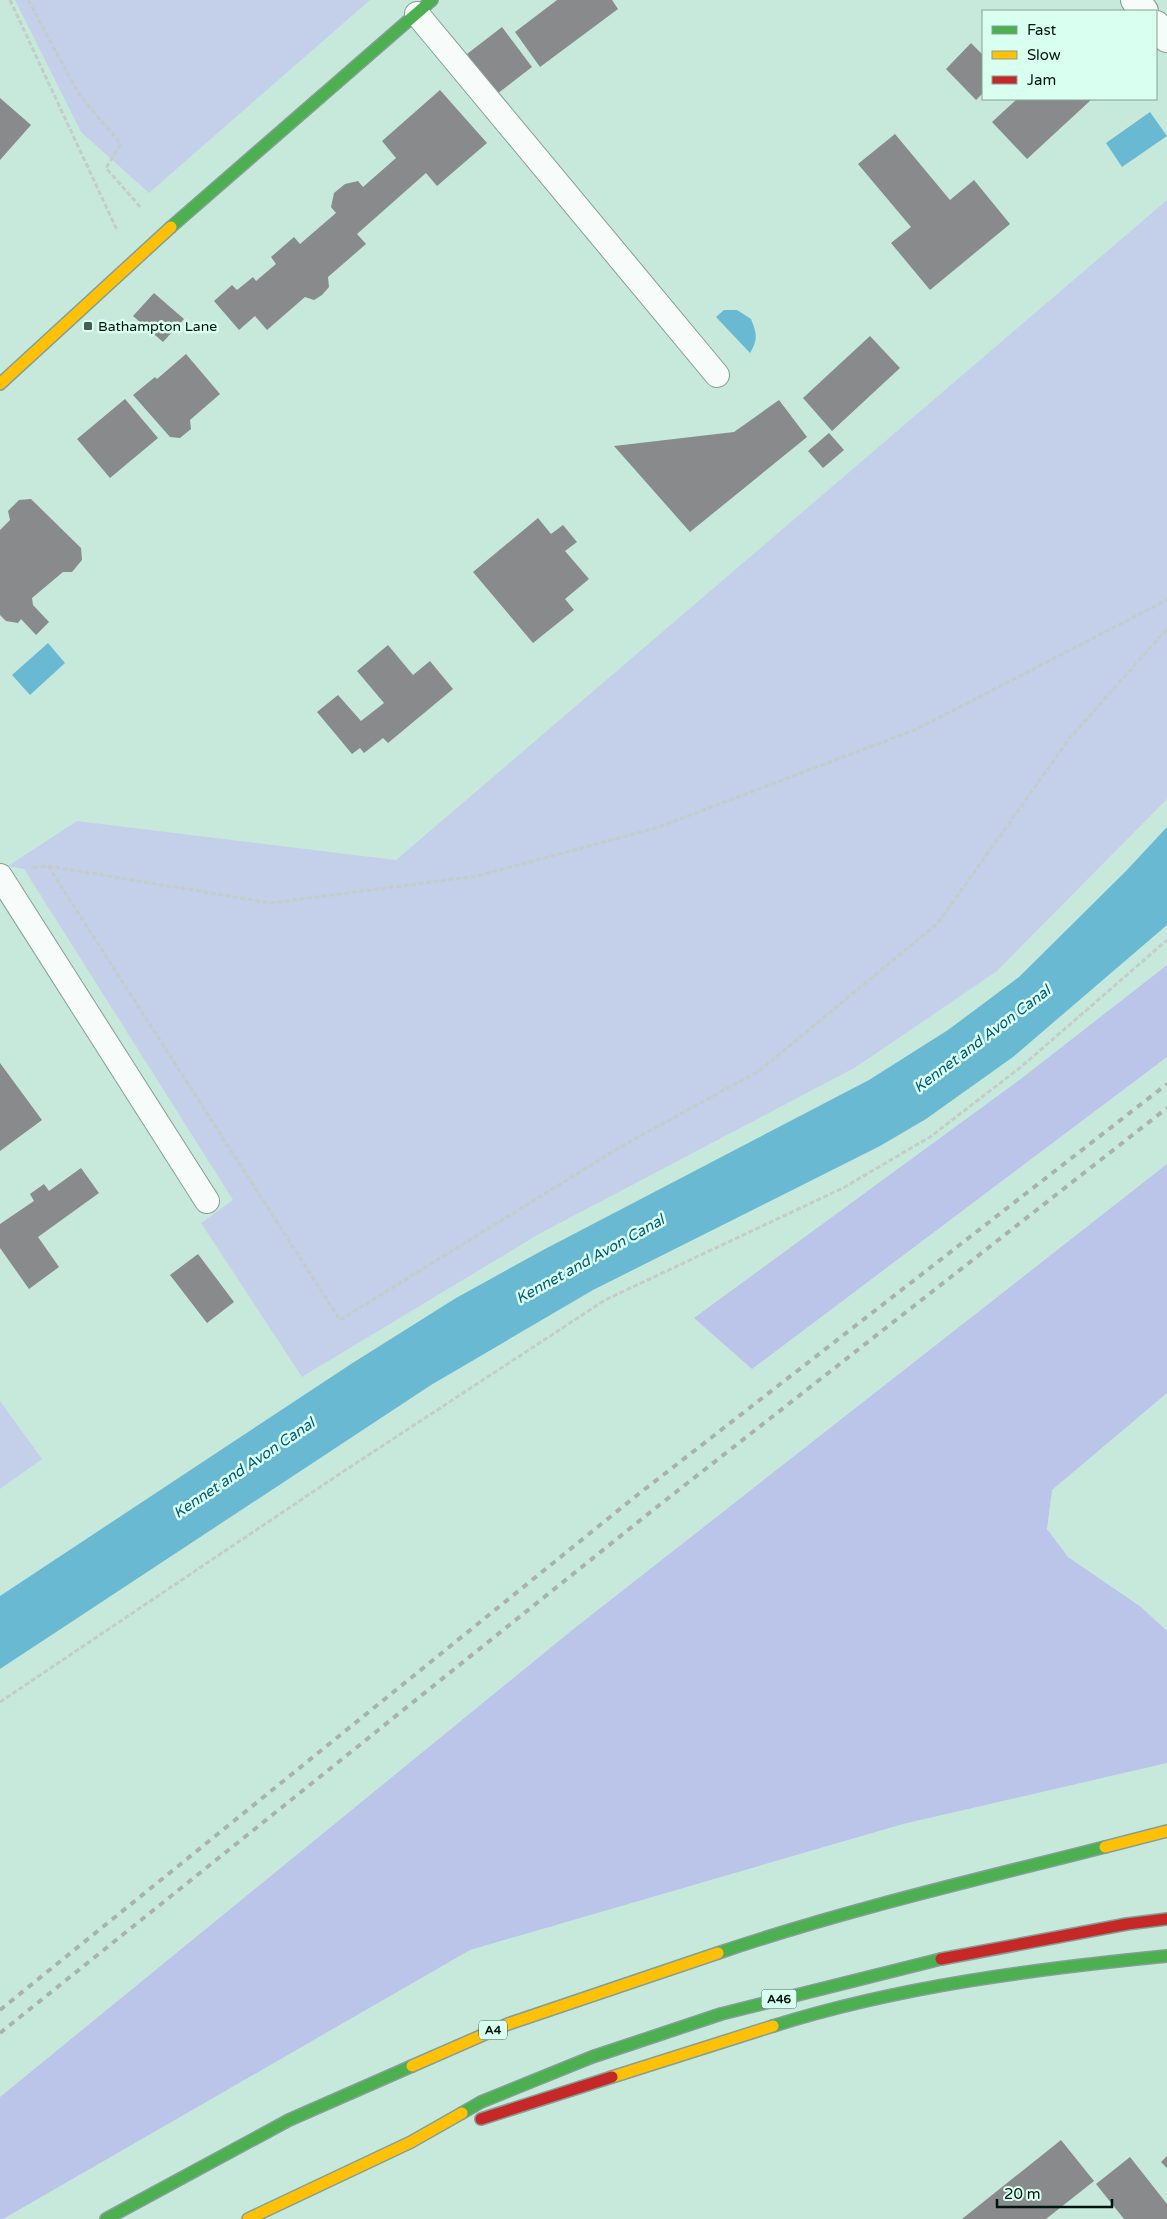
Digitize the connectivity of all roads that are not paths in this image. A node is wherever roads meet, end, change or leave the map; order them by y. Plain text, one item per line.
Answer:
1 (1135, 0) edge
2 (424, 7) edge
3 (1143, 10) edge
4 (1157, 26) edge
5 (1167, 38) edge
6 (718, 375) dead end
7 (0, 384) edge
8 (0, 876) edge
9 (207, 1201) dead end
10 (1167, 1831) edge
11 (1089, 1863) dead end
12 (903, 1898) junction
13 (1167, 1919) edge
14 (1167, 1956) edge
15 (411, 2142) junction
16 (106, 2219) edge
17 (248, 2219) edge

1 - 3 street
2 - 6 lane
2 - 7 main road
4 - 5 street
8 - 9 lane
10 - 12 main road
11 - 12 main road
12 - 16 main road, A4
13 - 15 main road, A46
14 - 15 main road
15 - 17 main road

